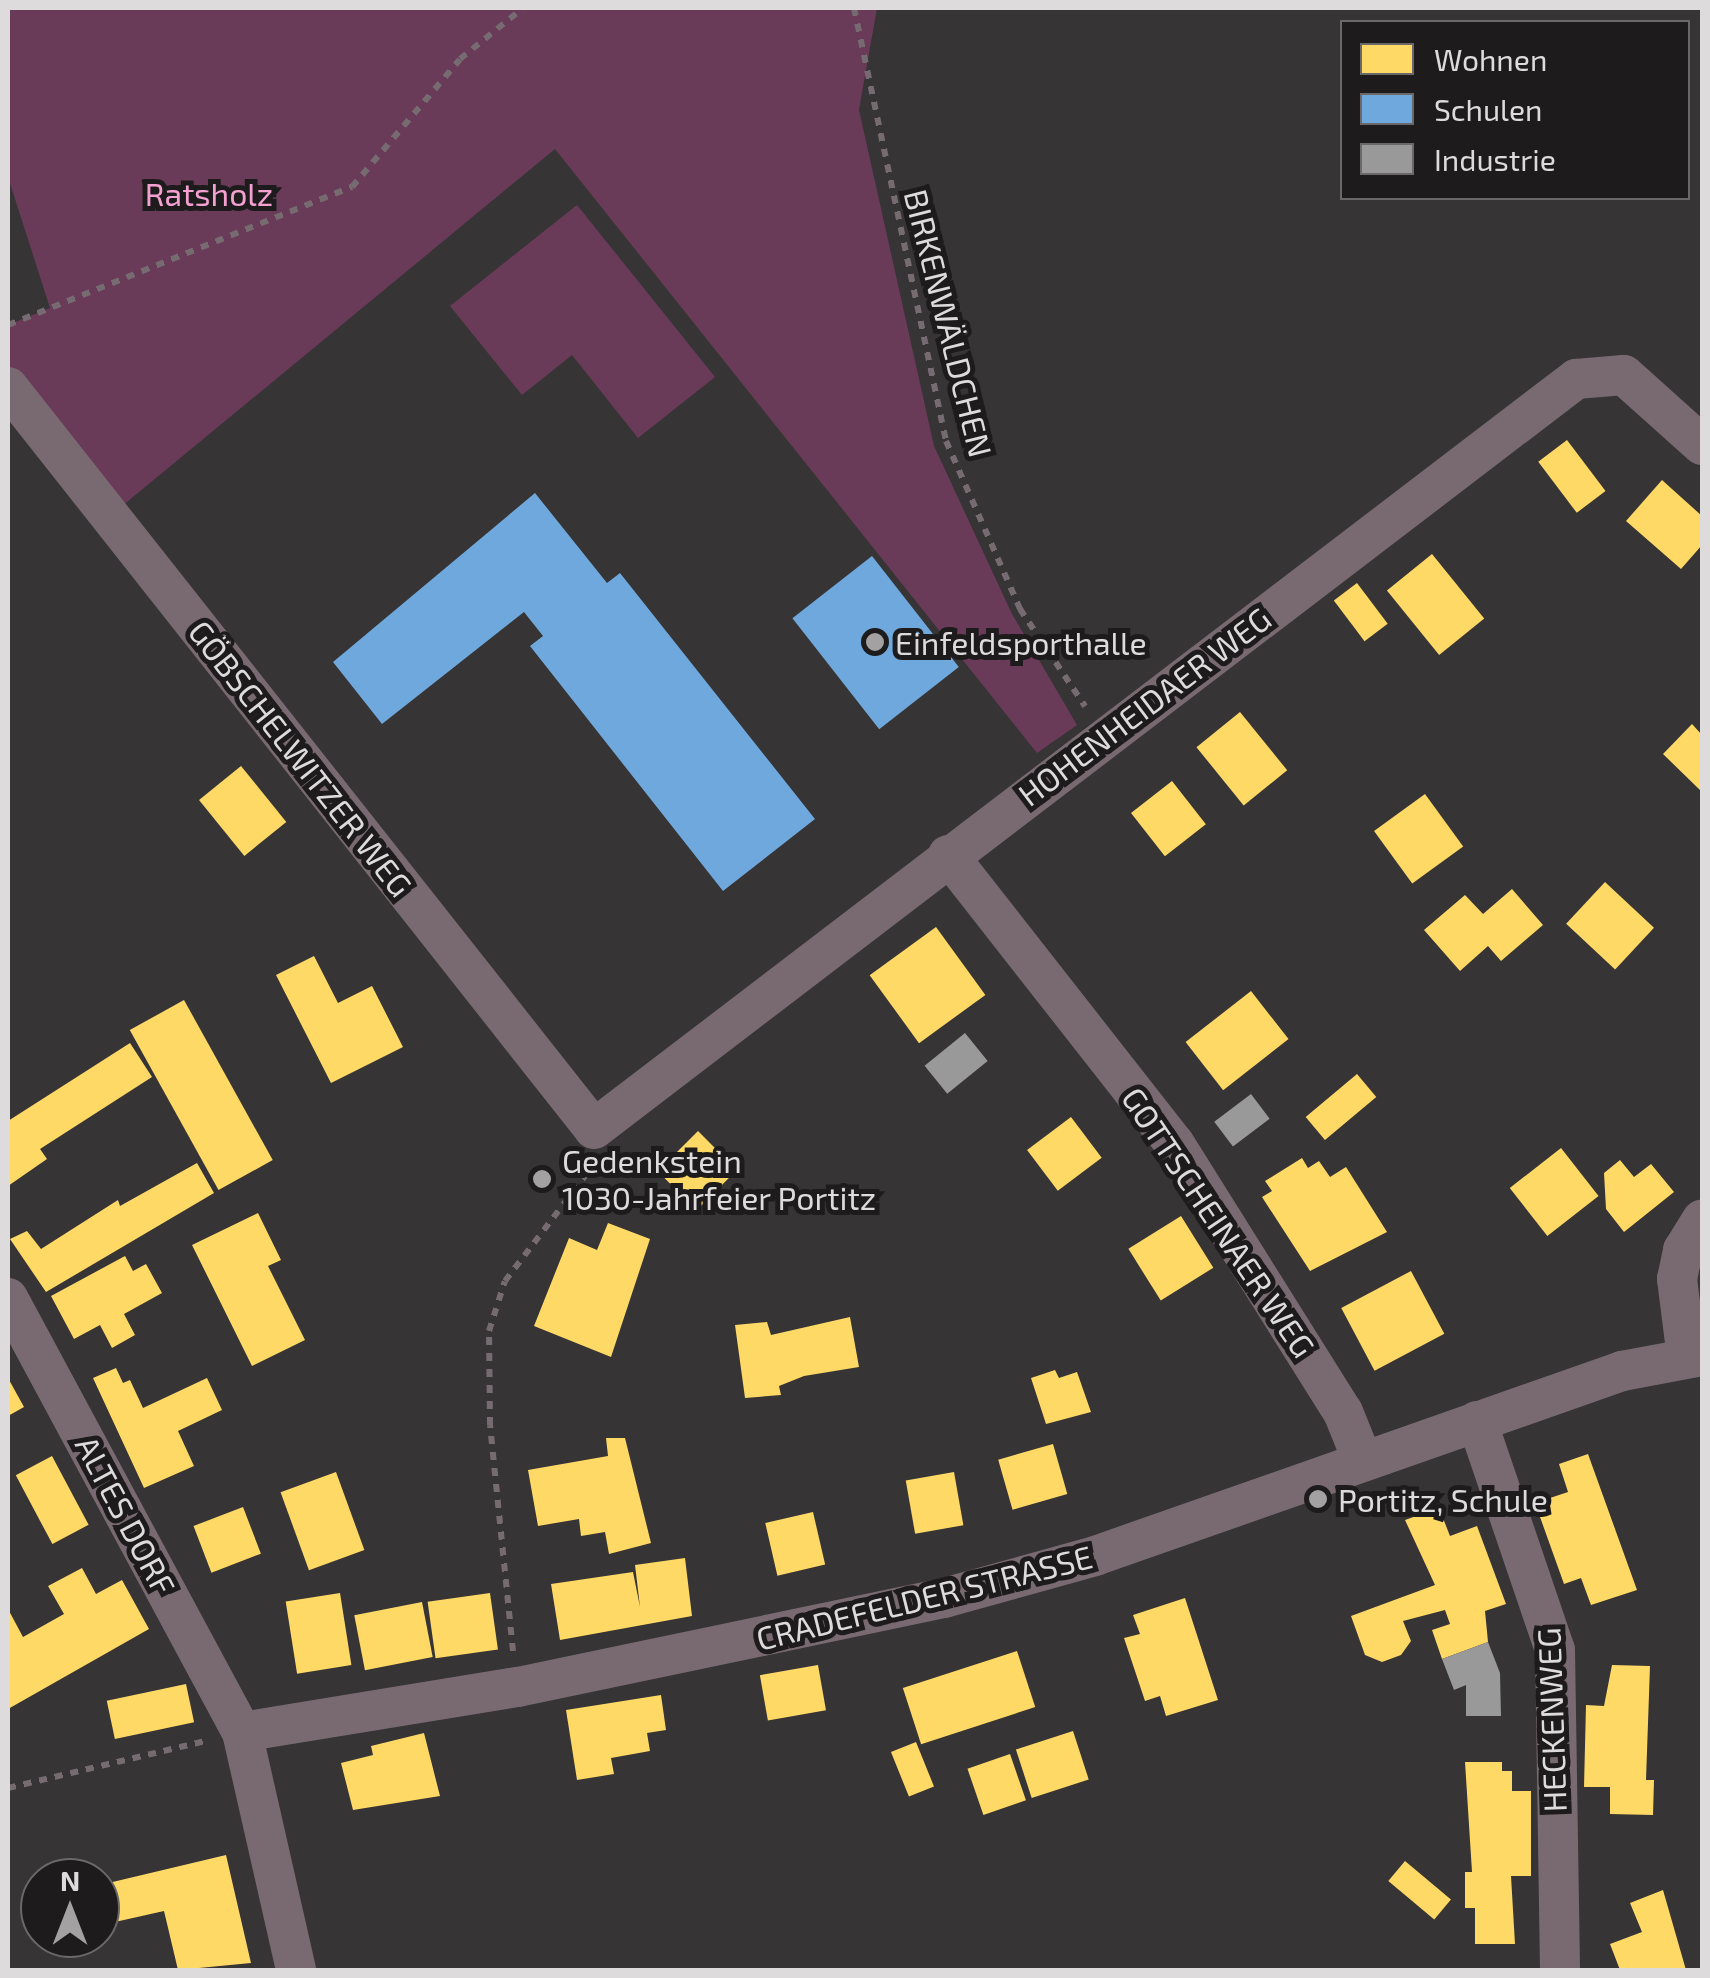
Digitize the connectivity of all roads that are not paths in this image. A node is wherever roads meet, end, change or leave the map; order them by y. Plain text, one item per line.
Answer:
1 (8, 387) edge
2 (1702, 445) edge
3 (948, 855) junction
4 (594, 1130) joint
5 (1702, 1220) edge
6 (8, 1298) edge
7 (1695, 1357) edge
8 (1477, 1421) junction
9 (1362, 1459) junction
10 (242, 1732) junction
11 (296, 1970) edge
12 (1560, 1970) edge

1 - 4 street, GÖBSCHELWITZER WEG
2 - 3 street, HOHENHEIDAER WEG
3 - 4 street, HOHENHEIDAER WEG
3 - 9 street, GOTTSCHEINAER WEG
5 - 7 street
6 - 10 street, ALTES DORF
7 - 8 street, CRADEFELDER STRASSE
8 - 9 street, CRADEFELDER STRASSE
8 - 12 street, HECKENWEG
9 - 10 street, CRADEFELDER STRASSE
10 - 11 street, ALTES DORF

